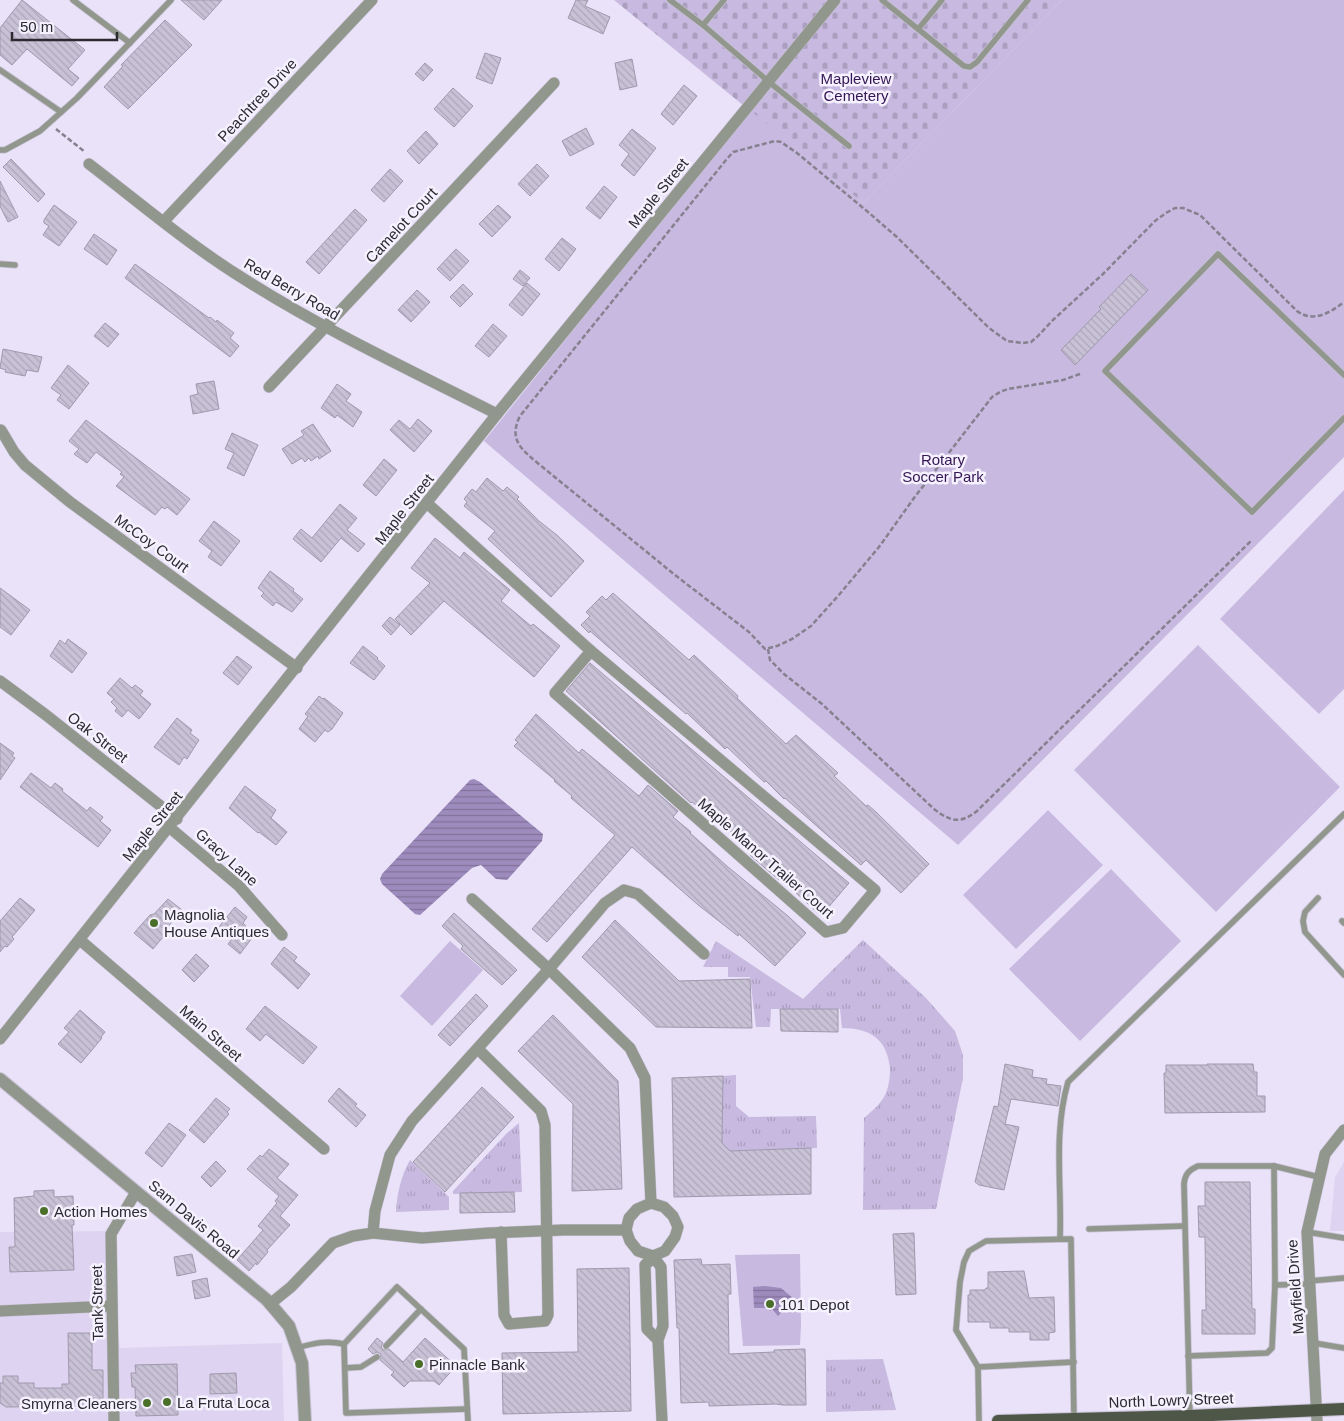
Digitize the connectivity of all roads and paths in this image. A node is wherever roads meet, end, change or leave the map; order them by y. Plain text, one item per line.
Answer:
1 (74, 0) edge
2 (171, 0) edge
3 (372, 0) edge
4 (670, 0) edge
5 (724, 0) edge
6 (835, 0) edge
7 (882, 0) edge
8 (942, 0) edge
9 (1028, 0) edge
10 (702, 26) junction
11 (919, 28) junction
12 (130, 42) junction
13 (0, 70) edge
14 (768, 82) junction
15 (554, 83) dead end
16 (61, 112) junction
17 (49, 123) junction
18 (849, 146) dead end
19 (0, 150) edge
20 (89, 164) joint
21 (164, 221) junction
22 (0, 264) edge
23 (15, 264) dead end
24 (1344, 302) edge
25 (326, 327) junction
26 (1080, 374) dead end
27 (1344, 375) edge
28 (270, 387) dead end
29 (498, 414) junction
30 (1344, 418) edge
31 (1, 430) edge
32 (428, 504) junction
33 (1252, 540) dead end
34 (768, 648) junction
35 (591, 651) junction
36 (297, 668) junction
37 (0, 681) edge
38 (1344, 814) edge
39 (173, 823) junction
40 (1318, 898) dead end
41 (472, 899) dead end
42 (282, 934) dead end
43 (80, 940) junction
44 (704, 954) dead end
45 (550, 969) junction
46 (1344, 975) edge
47 (0, 1039) edge
48 (478, 1049) junction
49 (0, 1079) edge
50 (1344, 1130) edge
51 (324, 1149) dead end
52 (1274, 1166) junction
53 (1319, 1177) junction
54 (136, 1192) junction
55 (651, 1203) junction
56 (1184, 1226) junction
57 (1089, 1229) dead end
58 (626, 1230) junction
59 (546, 1231) junction
60 (501, 1232) junction
61 (1307, 1232) junction
62 (373, 1233) junction
63 (1344, 1238) edge
64 (1060, 1239) junction
65 (653, 1257) junction
66 (1344, 1278) edge
67 (1308, 1282) junction
68 (1275, 1285) junction
69 (270, 1304) junction
70 (112, 1306) junction
71 (421, 1309) junction
72 (0, 1311) edge
73 (344, 1344) junction
74 (1314, 1344) junction
75 (386, 1346) dead end
76 (297, 1348) junction
77 (1344, 1348) edge
78 (1188, 1356) junction
79 (377, 1357) dead end
80 (1074, 1362) junction
81 (978, 1367) junction
82 (345, 1368) junction
83 (467, 1409) junction
84 (1344, 1409) edge
85 (1190, 1416) junction
86 (1317, 1416) edge
87 (1074, 1419) junction
88 (114, 1421) edge
89 (305, 1421) edge
90 (468, 1421) edge
91 (662, 1421) edge
92 (979, 1421) edge
93 (998, 1421) edge

1 - 12 lane
2 - 12 lane
3 - 21 street, Peachtree Drive
4 - 10 lane
5 - 10 lane
6 - 14 street, Maple Street
7 - 11 lane
8 - 11 lane
9 - 11 lane
10 - 14 lane
12 - 16 lane
13 - 16 lane
14 - 18 lane
14 - 29 street, Maple Street
15 - 25 street, Camelot Court
16 - 17 lane
17 - 19 lane
17 - 20 path
20 - 21 street, Red Berry Road
21 - 25 street, Red Berry Road
22 - 23 lane
24 - 34 path
25 - 28 street, Camelot Court
25 - 29 street, Red Berry Road
26 - 34 path
27 - 30 lane
29 - 32 street, Maple Street
31 - 36 street, McCoy Court
32 - 35 street, Maple Manor Trailer Court
32 - 36 street, Maple Street
33 - 34 path
35 - 35 street, Maple Manor Trailer Court
36 - 39 street, Maple Street
37 - 39 street, Oak Street
38 - 64 lane
39 - 42 street, Gracy Lane
39 - 43 street, Maple Street
40 - 46 lane
41 - 45 street
43 - 47 street, Maple Street
43 - 51 street, Main Street
44 - 45 street
45 - 48 street
45 - 55 street
48 - 59 street
48 - 62 street
49 - 54 street, Sam Davis Road
50 - 53 street, Mayfield Drive
52 - 53 lane
52 - 56 lane
52 - 68 lane
53 - 61 street, Mayfield Drive
54 - 69 street, Sam Davis Road
54 - 70 street, Tank Street
55 - 58 street
55 - 65 street
56 - 57 lane
56 - 78 lane
58 - 59 street
58 - 65 street
59 - 60 street
59 - 60 street
60 - 62 street
61 - 63 lane
61 - 67 street, Mayfield Drive
62 - 69 street
64 - 80 lane
64 - 81 lane
65 - 91 street
66 - 67 lane
67 - 68 lane
67 - 74 street, Mayfield Drive
68 - 78 lane
69 - 76 street, Sam Davis Road
70 - 72 street
70 - 88 street, Tank Street
71 - 73 lane
71 - 75 lane
71 - 83 lane
73 - 76 lane
73 - 82 lane
74 - 77 lane
74 - 86 street, Mayfield Drive
76 - 89 street, Sam Davis Road
78 - 85 lane
79 - 82 lane
80 - 81 lane
80 - 87 lane
81 - 92 lane
82 - 83 lane
83 - 90 lane
84 - 86 main road, North Lowry Street
85 - 86 main road, North Lowry Street
85 - 87 main road, North Lowry Street
87 - 93 main road, North Lowry Street

